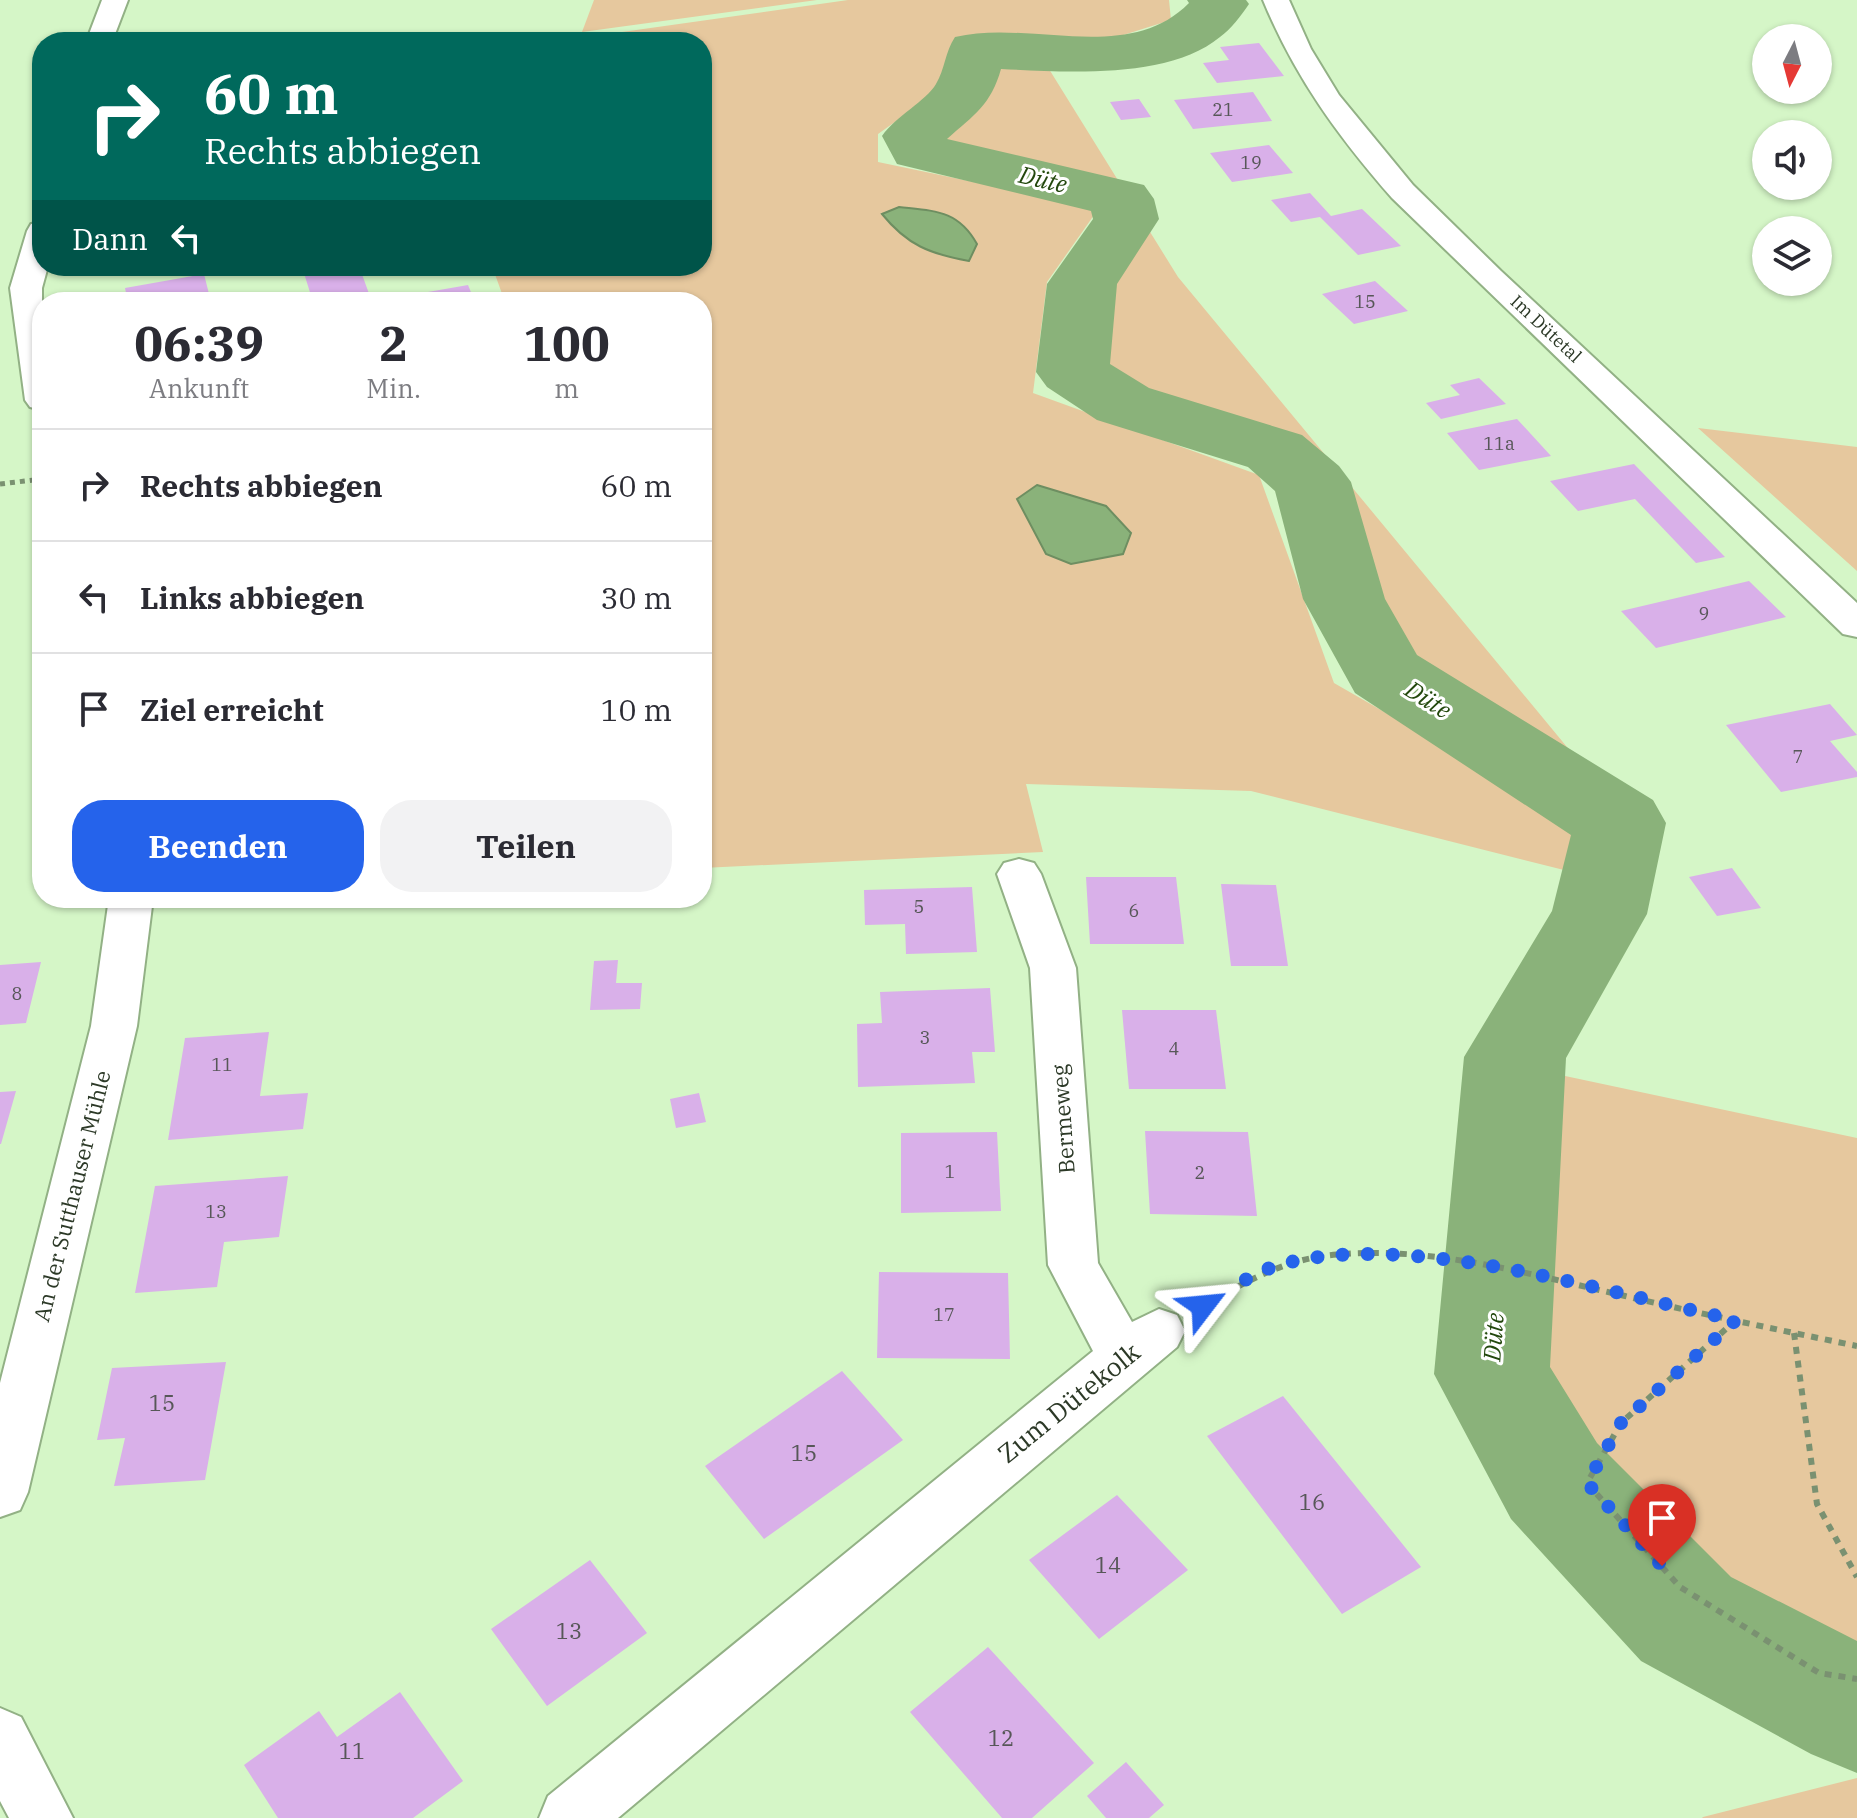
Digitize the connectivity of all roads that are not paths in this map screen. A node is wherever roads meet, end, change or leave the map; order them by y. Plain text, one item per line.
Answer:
1 (115, 0) edge
2 (1276, 0) edge
3 (103, 32) edge
4 (32, 267) edge
5 (32, 330) edge
6 (1857, 625) edge
7 (1019, 874) dead end
8 (130, 908) edge
9 (1141, 1344) joint
10 (0, 1492) edge
11 (0, 1738) edge
12 (42, 1818) edge
13 (570, 1818) edge

1 - 3 street
2 - 6 street, Im Dütetal
4 - 5 street
7 - 9 street, Bermeweg
8 - 10 street, An der Sutthauser Mühle
9 - 13 street, Zum Dütekolk
11 - 12 street

